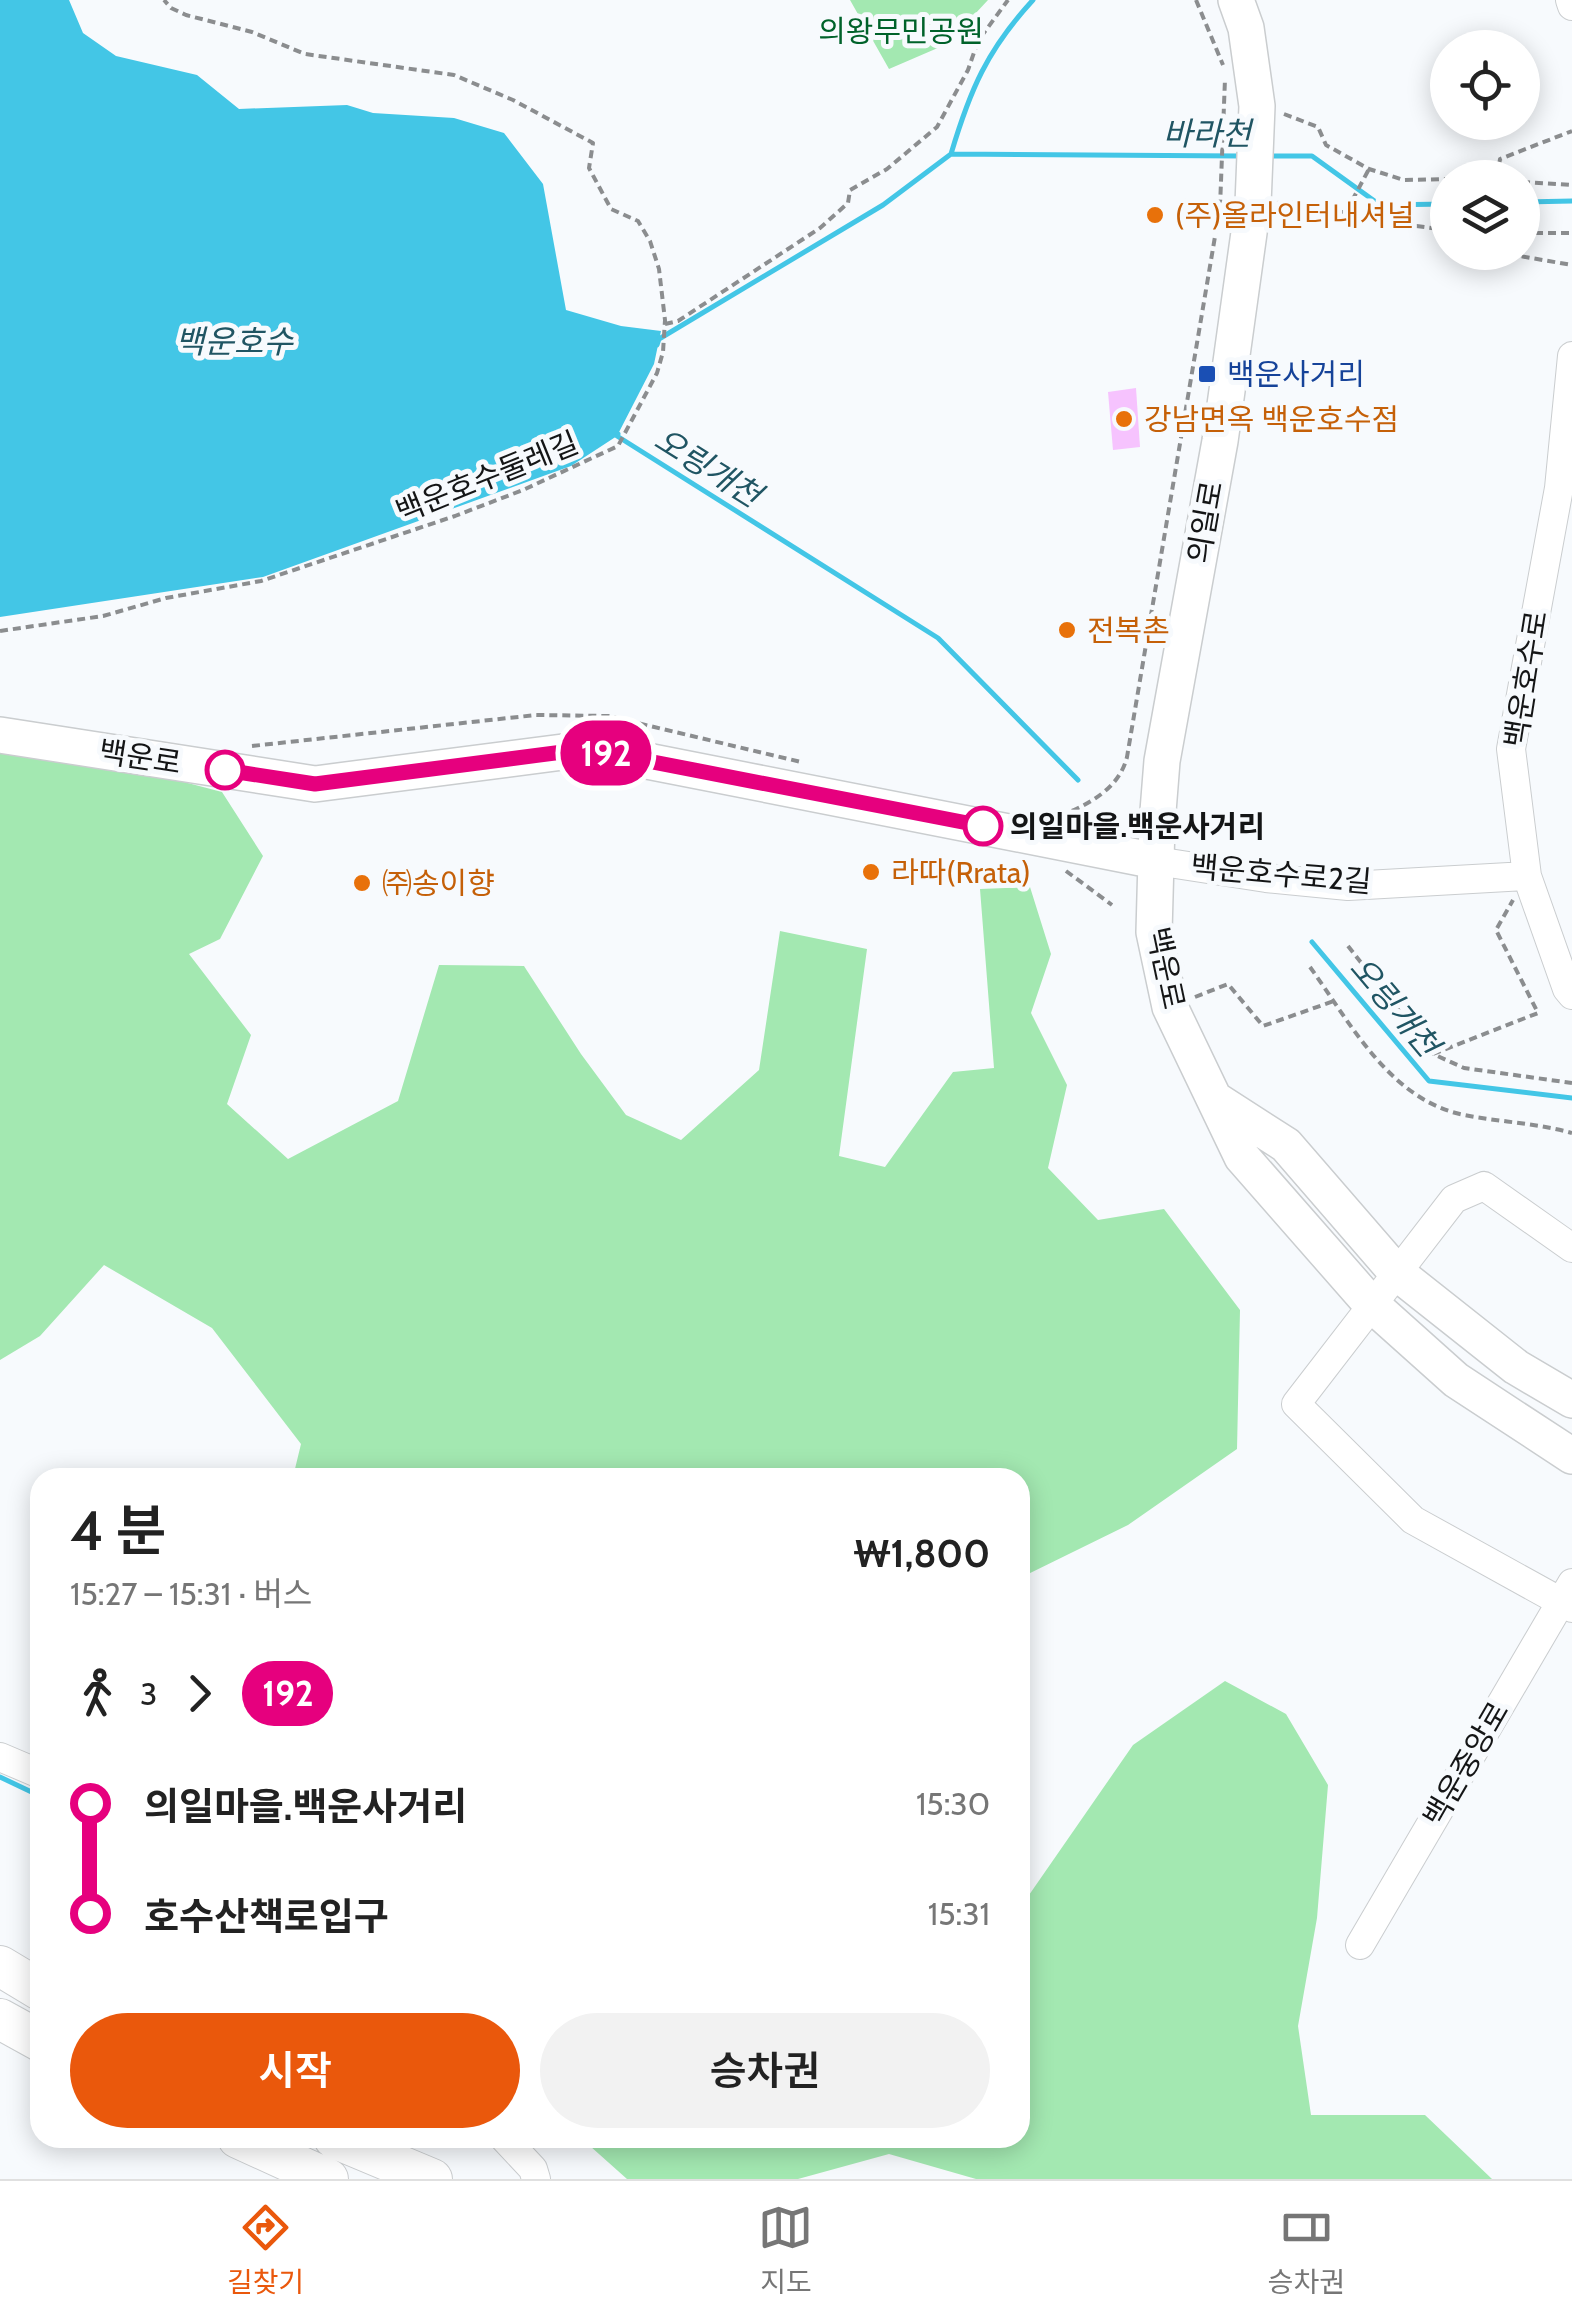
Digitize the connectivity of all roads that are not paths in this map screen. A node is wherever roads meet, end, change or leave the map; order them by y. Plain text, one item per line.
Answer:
1 (1236, 0) edge
2 (1572, 356) edge
3 (0, 736) edge
4 (1156, 861) junction
5 (1527, 876) junction
6 (1572, 995) edge
7 (1214, 1099) junction
8 (1572, 1248) edge
9 (1396, 1272) junction
10 (1370, 1304) junction
11 (1481, 1340) junction
12 (1456, 1380) junction
13 (1572, 1400) edge
14 (1572, 1456) edge
15 (1568, 1598) edge
16 (0, 1757) edge
17 (30, 1770) edge
18 (1360, 1945) dead end
19 (0, 1966) edge
20 (30, 1984) edge
21 (0, 2018) edge
22 (30, 2035) edge
23 (260, 2148) edge
24 (358, 2148) edge
25 (513, 2148) edge
26 (328, 2179) edge
27 (432, 2179) edge
28 (536, 2179) edge

1 - 4 main road, 의일로
2 - 5 street, 백운호수로
3 - 4 main road, 백운로
4 - 5 street, 백운호수로2길
4 - 7 main road, 백운로
5 - 6 street, 백운호수로
7 - 9 main road
7 - 10 main road, 백운로
8 - 9 street
9 - 10 street
9 - 11 main road
10 - 12 main road, 백운로
10 - 15 street
11 - 12 main road
11 - 13 main road
12 - 14 main road, 백운로
15 - 18 street, 백운중앙로
16 - 17 street
19 - 20 highway
21 - 22 highway
23 - 26 highway
24 - 27 highway
25 - 28 street

